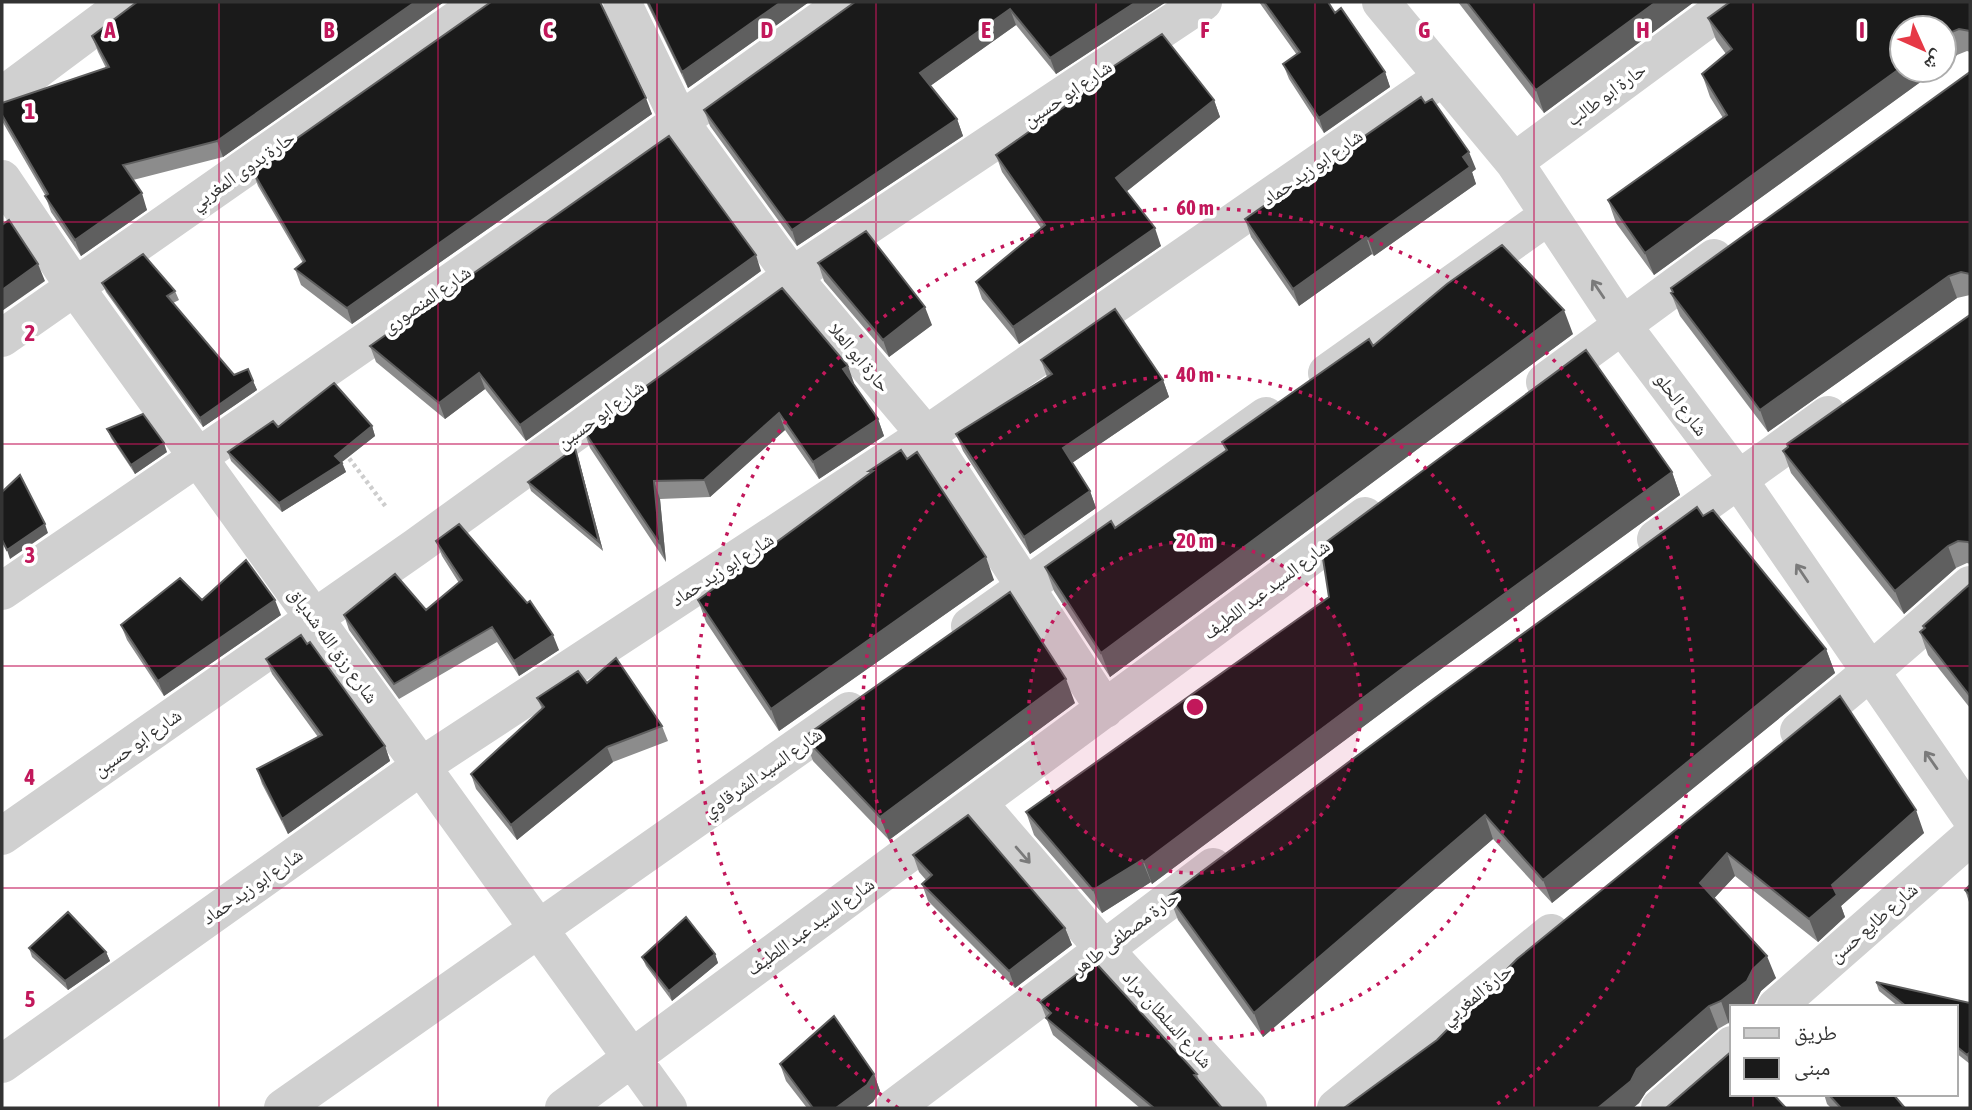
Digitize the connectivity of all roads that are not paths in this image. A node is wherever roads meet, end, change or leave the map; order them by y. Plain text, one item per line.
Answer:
1 (128, 2) edge
2 (482, 2) edge
3 (622, 2) edge
4 (846, 2) edge
5 (1203, 2) edge
6 (1381, 2) edge
7 (1731, 2) edge
8 (1443, 77) junction
9 (2, 96) edge
10 (680, 122) junction
11 (1514, 162) junction
12 (2, 179) edge
13 (1548, 216) junction
14 (1746, 235) edge
15 (792, 276) junction
16 (75, 287) junction
17 (1622, 325) junction
18 (2, 338) edge
19 (1860, 393) edge
20 (1521, 400) edge
21 (926, 435) junction
22 (198, 458) junction
23 (1738, 479) junction
24 (1398, 492) edge
25 (1627, 561) edge
26 (1970, 584) edge
27 (1025, 587) junction
28 (2, 591) edge
29 (315, 618) junction
30 (946, 643) edge
31 (1870, 672) junction
32 (877, 691) edge
33 (1105, 709) junction
34 (1774, 750) edge
35 (420, 767) junction
36 (978, 803) junction
37 (1970, 816) edge
38 (2, 836) edge
39 (1970, 836) edge
40 (1237, 849) edge
41 (1582, 908) edge
42 (538, 931) junction
43 (1103, 948) junction
44 (1778, 1005) edge
45 (1730, 1047) edge
46 (630, 1059) junction
47 (2, 1063) edge
48 (1230, 1102) edge
49 (283, 1108) edge
50 (564, 1108) edge
51 (668, 1108) edge
52 (894, 1108) edge
53 (1336, 1108) edge
54 (1660, 1108) edge

1 - 9 street
2 - 16 street, حارة بدوى المغربي
3 - 10 street, حارة ابو العلا
4 - 10 street, شارع المنصورى
5 - 15 street, شارع ابو حسين
6 - 8 street, شارع الحلو
7 - 11 street, حارة ابو طالب
8 - 11 street, شارع الحلو
8 - 21 street, شارع ابو زيد حماد
10 - 15 street, حارة ابو العلا
10 - 22 street, شارع المنصورى
11 - 13 street, شارع الحلو
12 - 16 street, شارع رزق الله شدياق
17 -> 13 street, شارع الحلو
13 - 27 street
14 - 17 street
15 - 21 street, حارة ابو العلا
15 - 29 street, شارع ابو حسين
16 - 18 street, حارة بدوى المغربي
16 - 22 street, شارع رزق الله شدياق
17 - 20 street
17 - 23 street, شارع الحلو
19 - 23 street
21 - 27 street, حارة ابو العلا
21 - 35 street, شارع ابو زيد حماد
22 - 28 street, شارع المنصورى
22 - 29 street, شارع رزق الله شدياق
23 - 25 street
31 -> 23 street, شارع الحلو
24 - 33 street, شارع السيد عبد اللطيف
26 - 31 street
27 - 30 street
27 - 33 street, حارة ابو العلا
29 - 35 street, شارع رزق الله شدياق
29 - 38 street, شارع ابو حسين
31 - 34 street
37 -> 31 street, شارع الحلو
32 - 42 street, شارع السيد الشرقاوي
33 - 36 street, شارع السيد عبد اللطيف
35 - 42 street, شارع رزق الله شدياق
35 - 47 street, شارع ابو زيد حماد
36 -> 43 street, شارع السلطان مراد
36 - 46 street, شارع السيد عبد اللطيف
39 - 44 street, شارع طايع حسن
40 - 43 street, حارة مصطفى طاهر
41 - 53 street, حارة المغربي
42 - 46 street, شارع رزق الله شدياق
42 - 49 street, شارع السيد الشرقاوي
43 - 48 street, شارع السلطان مراد
43 - 52 street, حارة مصطفى طاهر
45 - 54 street
46 - 50 street, شارع السيد عبد اللطيف
46 - 51 street, شارع رزق الله شدياق

